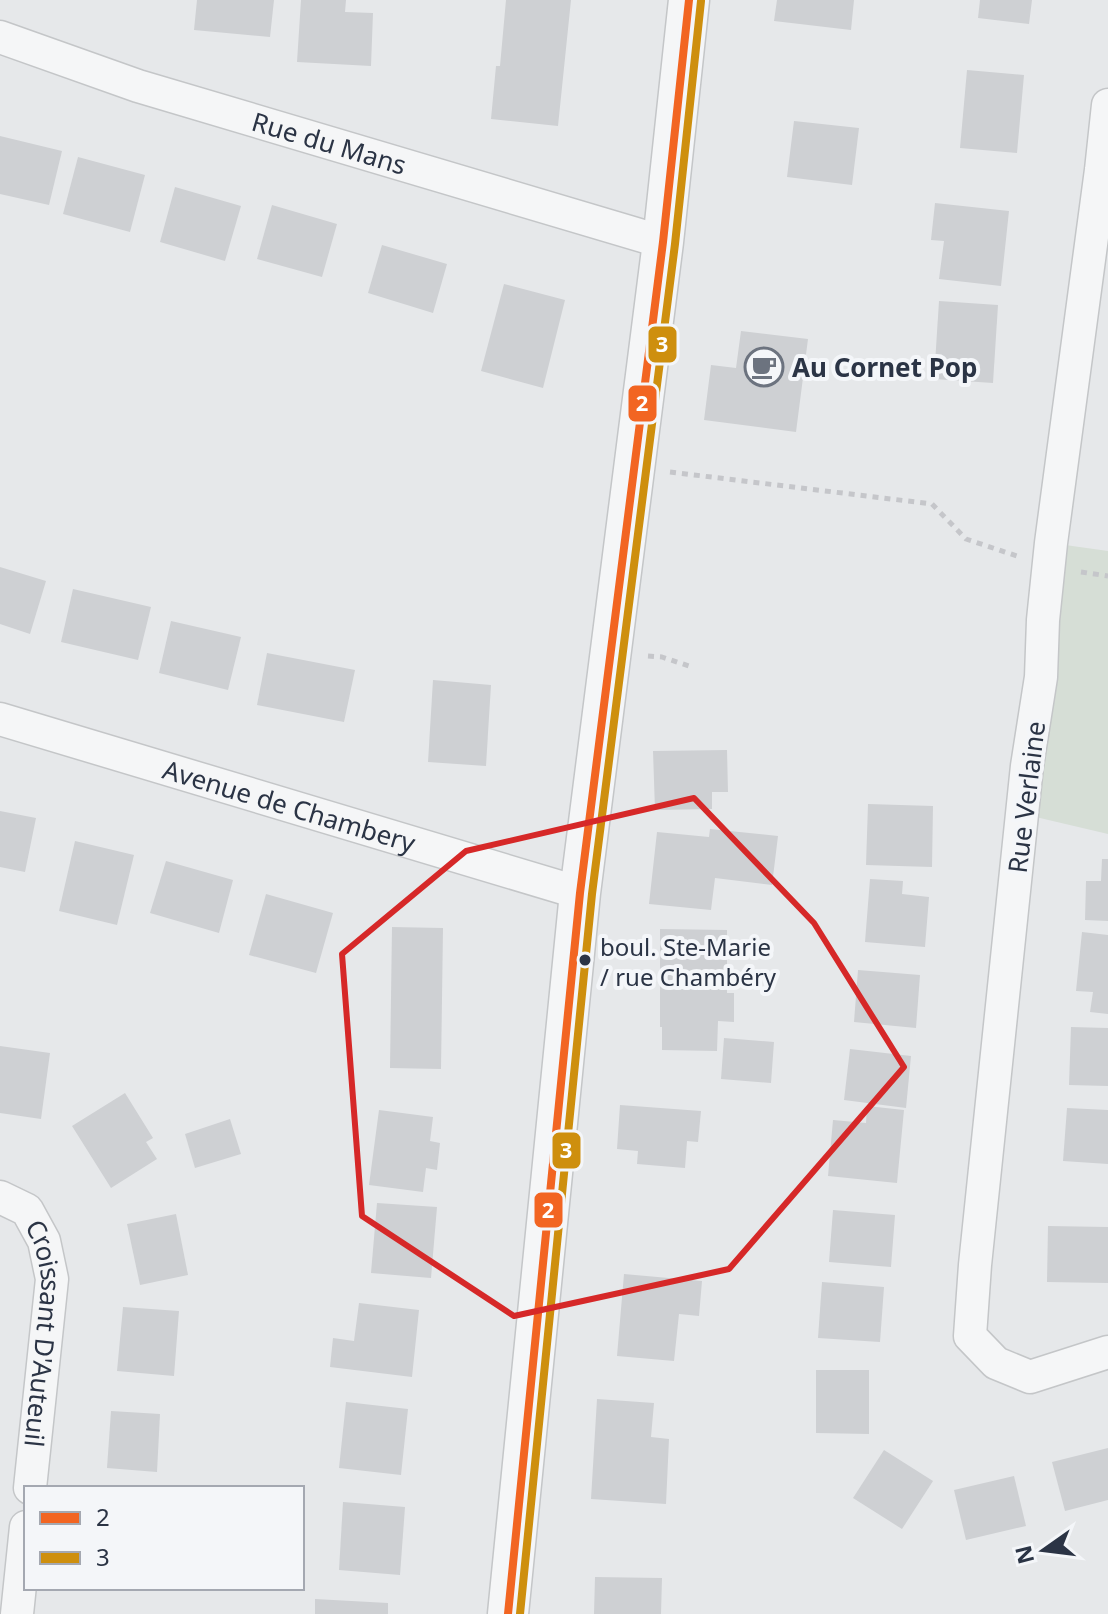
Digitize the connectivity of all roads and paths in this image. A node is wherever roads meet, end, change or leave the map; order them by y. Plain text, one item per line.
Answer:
1 (689, 0) edge
2 (0, 37) edge
3 (1108, 105) edge
4 (1105, 170) edge
5 (663, 242) junction
6 (634, 468) junction
7 (1049, 566) junction
8 (0, 719) edge
9 (580, 893) junction
10 (0, 1197) edge
11 (1108, 1352) edge
12 (30, 1486) edge
13 (24, 1546) edge
14 (17, 1614) edge
15 (508, 1614) edge

1 - 5 street
2 - 5 street, Rue du Mans
3 - 4 street, Rue Verlaine
4 - 7 street, Rue Verlaine
5 - 6 street
6 - 7 path
6 - 9 street
7 - 11 street, Rue Verlaine
8 - 9 street, Avenue de Chambery
9 - 15 street
10 - 12 street, Croissant D'Auteuil
13 - 14 street

